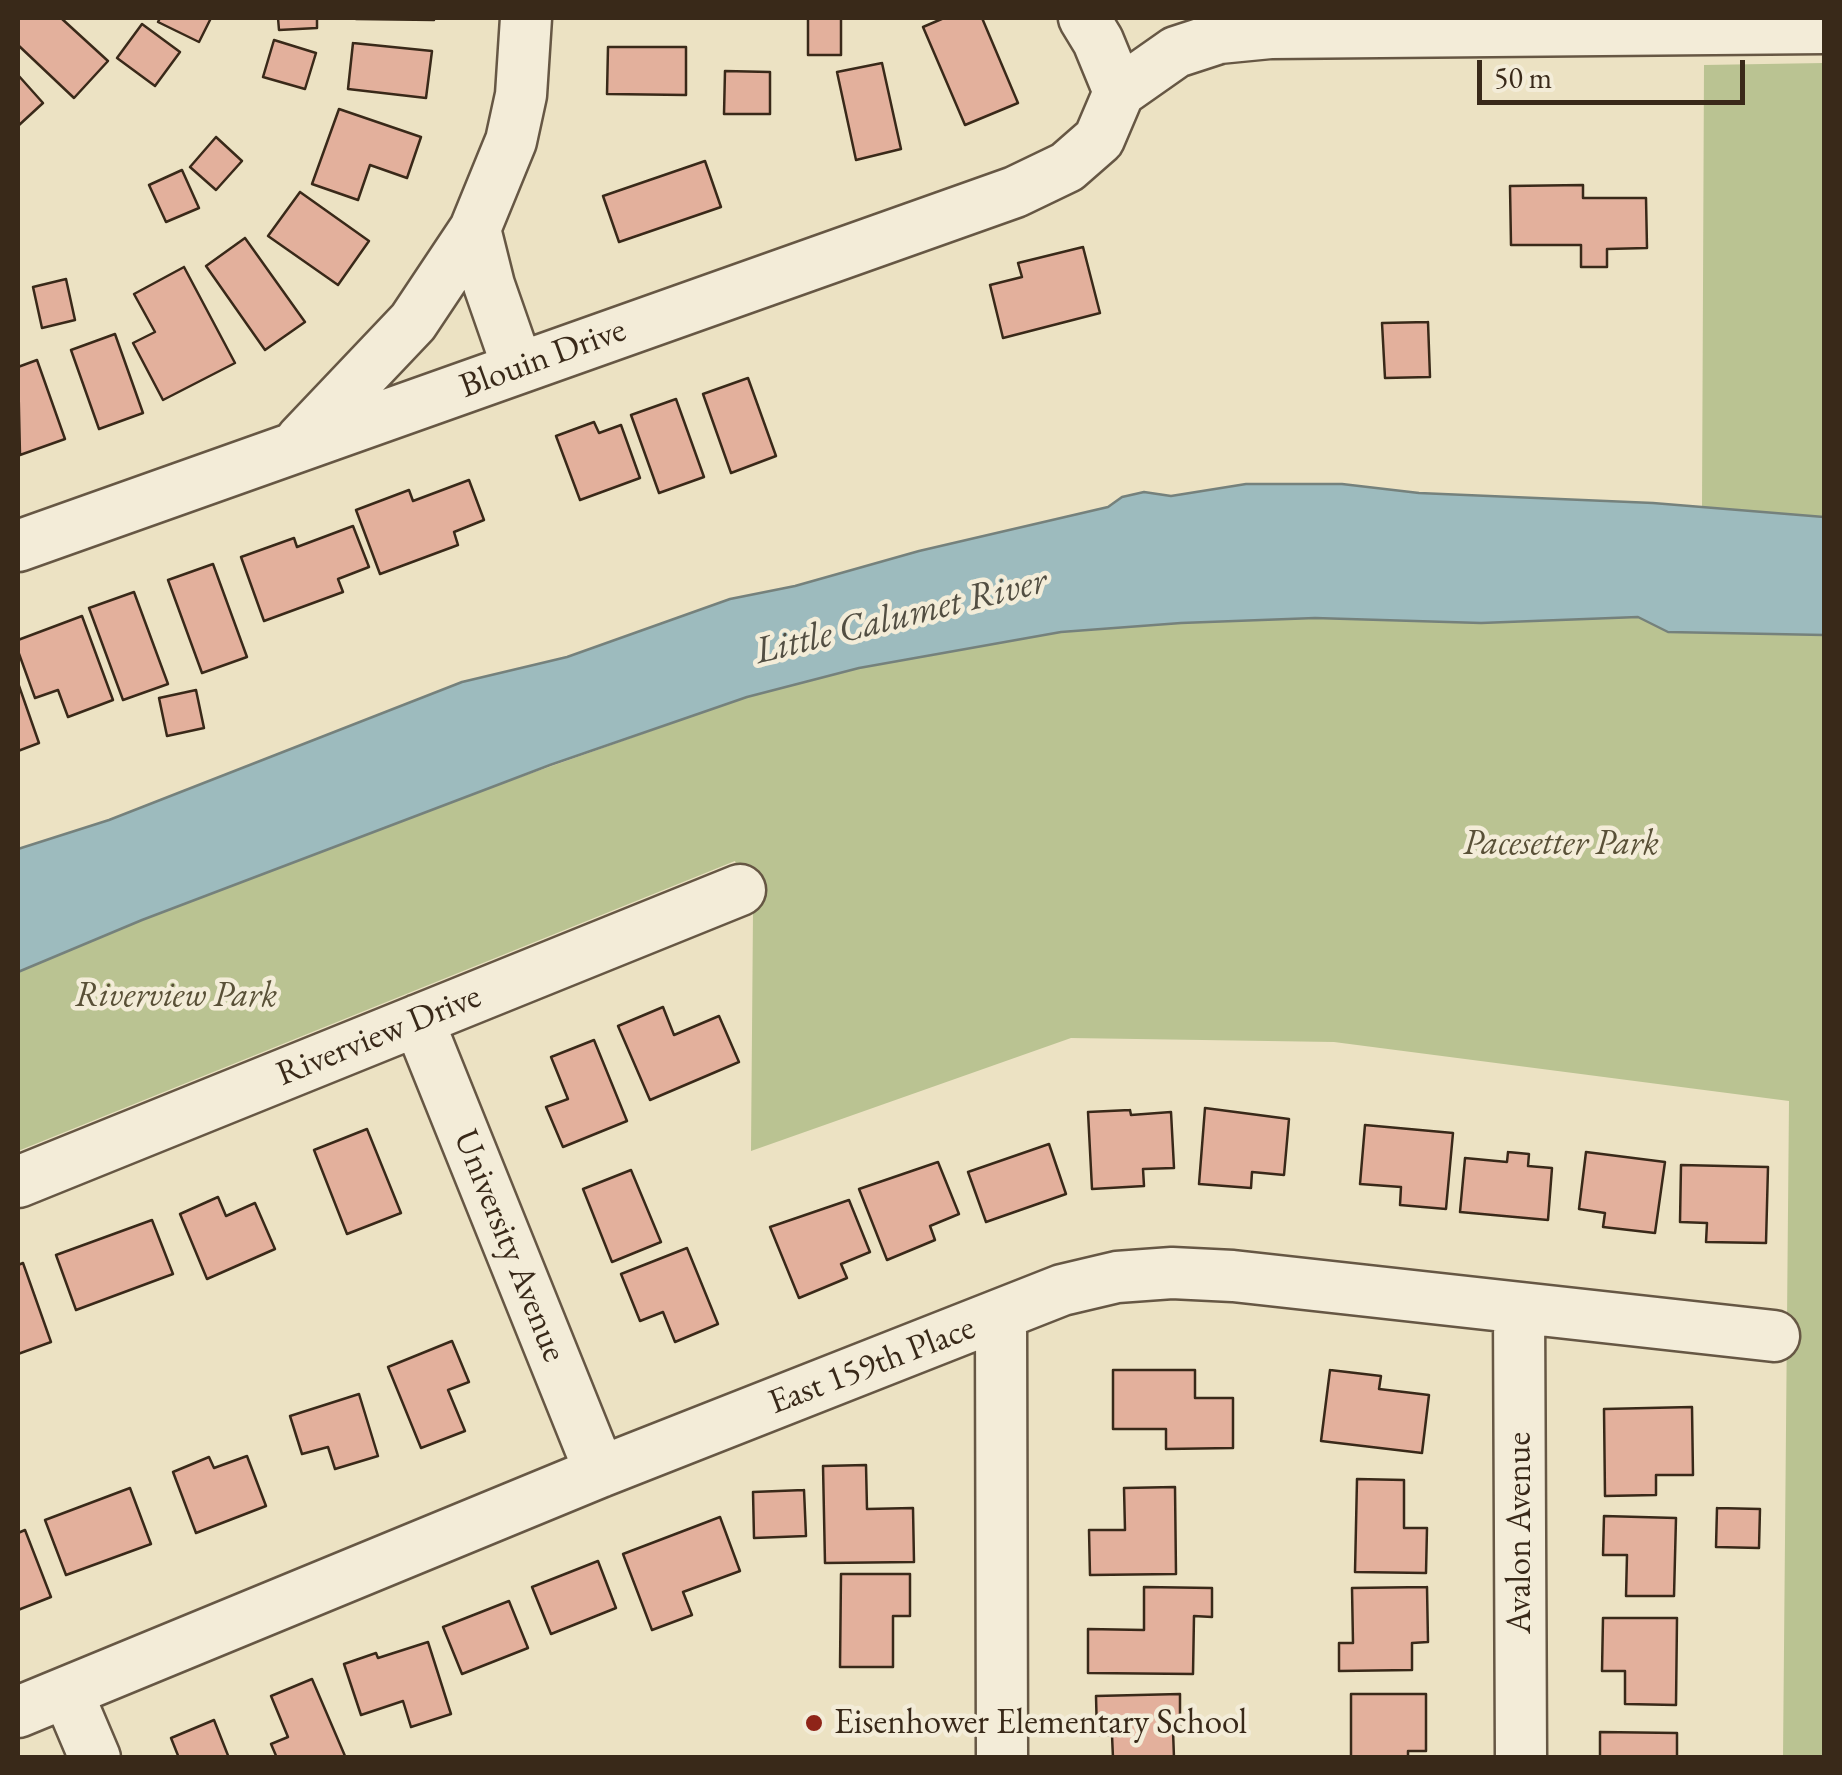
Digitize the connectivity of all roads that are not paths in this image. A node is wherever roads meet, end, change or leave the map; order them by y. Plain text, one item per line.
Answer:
1 (526, 18) edge
2 (1084, 18) edge
3 (1555, 24) edge
4 (1824, 28) edge
5 (1119, 92) junction
6 (475, 229) junction
7 (518, 368) junction
8 (292, 449) junction
9 (18, 546) edge
10 (740, 890) dead end
11 (418, 1020) junction
12 (18, 1182) edge
13 (1520, 1308) junction
14 (1001, 1316) junction
15 (1774, 1336) dead end
16 (600, 1472) junction
17 (68, 1692) junction
18 (18, 1712) edge
19 (95, 1758) edge
20 (1002, 1758) edge
21 (1520, 1758) edge

1 - 6 street
2 - 5 street
3 - 4 street
3 - 5 street
5 - 7 street, Blouin Drive
6 - 7 street
6 - 8 street
7 - 8 street, Blouin Drive
8 - 9 street, Blouin Drive
10 - 11 street, Riverview Drive
11 - 12 street, Riverview Drive
11 - 16 street, University Avenue
13 - 14 street, East 159th Place
13 - 15 street, East 159th Place
13 - 21 street, Avalon Avenue
14 - 16 street, East 159th Place
14 - 20 street
16 - 17 street, East 159th Place
17 - 18 street, East 159th Place
17 - 19 street

